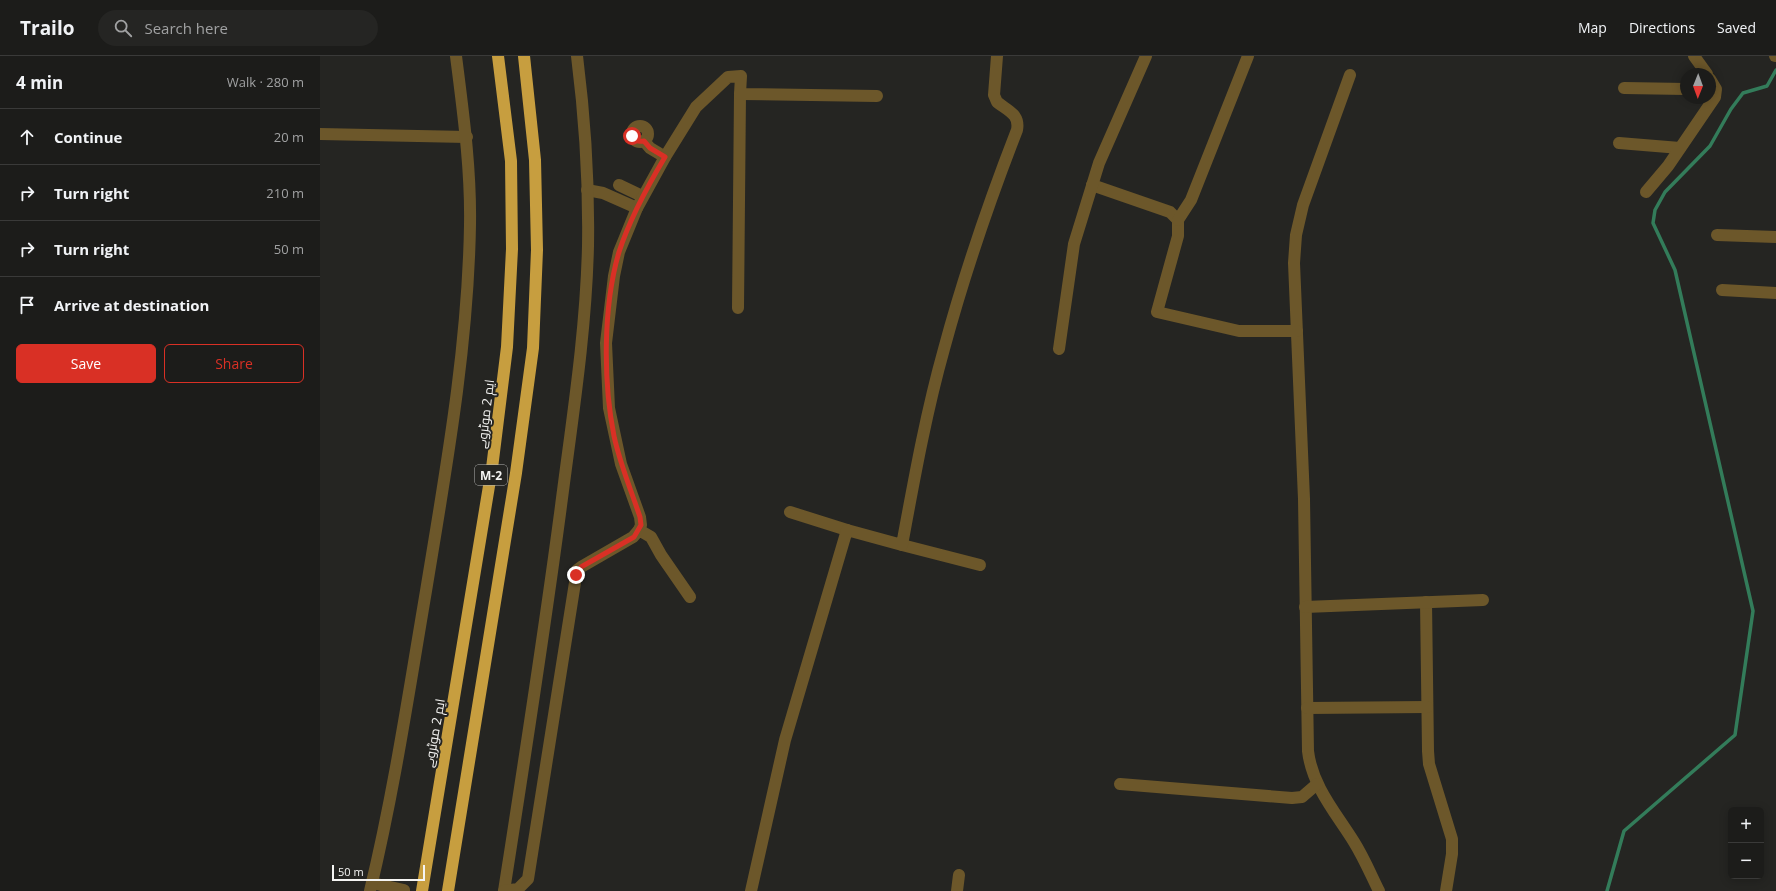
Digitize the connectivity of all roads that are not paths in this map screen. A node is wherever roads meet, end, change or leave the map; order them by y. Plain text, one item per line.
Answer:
1 (456, 56) edge
2 (498, 56) edge
3 (524, 56) edge
4 (577, 56) edge
5 (997, 56) edge
6 (1146, 56) edge
7 (1248, 56) edge
8 (1694, 56) edge
9 (1703, 68) edge
10 (1350, 75) dead end
11 (1624, 88) dead end
12 (1680, 89) edge
13 (740, 94) junction
14 (877, 96) dead end
15 (1710, 104) edge
16 (320, 134) edge
17 (467, 137) junction
18 (644, 141) dead end
19 (1619, 143) dead end
20 (1680, 148) junction
21 (665, 157) junction
22 (619, 185) dead end
23 (1092, 185) junction
24 (587, 190) junction
25 (1646, 192) dead end
26 (642, 196) junction
27 (637, 208) junction
28 (1178, 220) junction
29 (1717, 234) dead end
30 (1776, 237) edge
31 (1722, 290) dead end
32 (1776, 293) edge
33 (738, 308) dead end
34 (1296, 331) junction
35 (1059, 349) dead end
36 (790, 512) dead end
37 (639, 530) junction
38 (847, 530) junction
39 (902, 545) junction
40 (980, 565) dead end
41 (690, 597) dead end
42 (1483, 600) dead end
43 (1426, 602) junction
44 (1306, 607) junction
45 (1427, 706) junction
46 (1307, 708) junction
47 (1120, 784) dead end
48 (1317, 784) junction
49 (959, 876) dead end
50 (371, 887) edge
51 (404, 890) edge
52 (422, 891) edge
53 (448, 891) edge
54 (504, 891) edge
55 (751, 891) edge
56 (957, 891) edge
57 (1380, 891) edge
58 (1446, 891) edge

1 - 17 street
2 - 52 highway, ایم 2 موٹروے / M-2
3 - 53 highway, M-2
4 - 24 street
5 - 39 street
6 - 23 street
7 - 28 street
8 - 9 street
10 - 34 street
11 - 12 street
13 - 14 street
13 - 21 street
13 - 33 street
15 - 20 street
16 - 17 street
17 - 50 street
18 - 21 street
19 - 20 street
20 - 25 street
21 - 26 street
22 - 26 street
23 - 28 street
23 - 35 street
24 - 27 street
24 - 54 street
26 - 27 street
27 - 37 street
28 - 34 street
29 - 30 street
31 - 32 street
34 - 44 street
36 - 38 street
37 - 41 street
37 - 54 street
38 - 39 street
38 - 55 street
39 - 40 street
42 - 43 street
43 - 44 street
43 - 45 street
44 - 46 street
45 - 46 street
45 - 58 street
46 - 48 street
47 - 48 street
48 - 57 street
49 - 56 street
50 - 51 street

